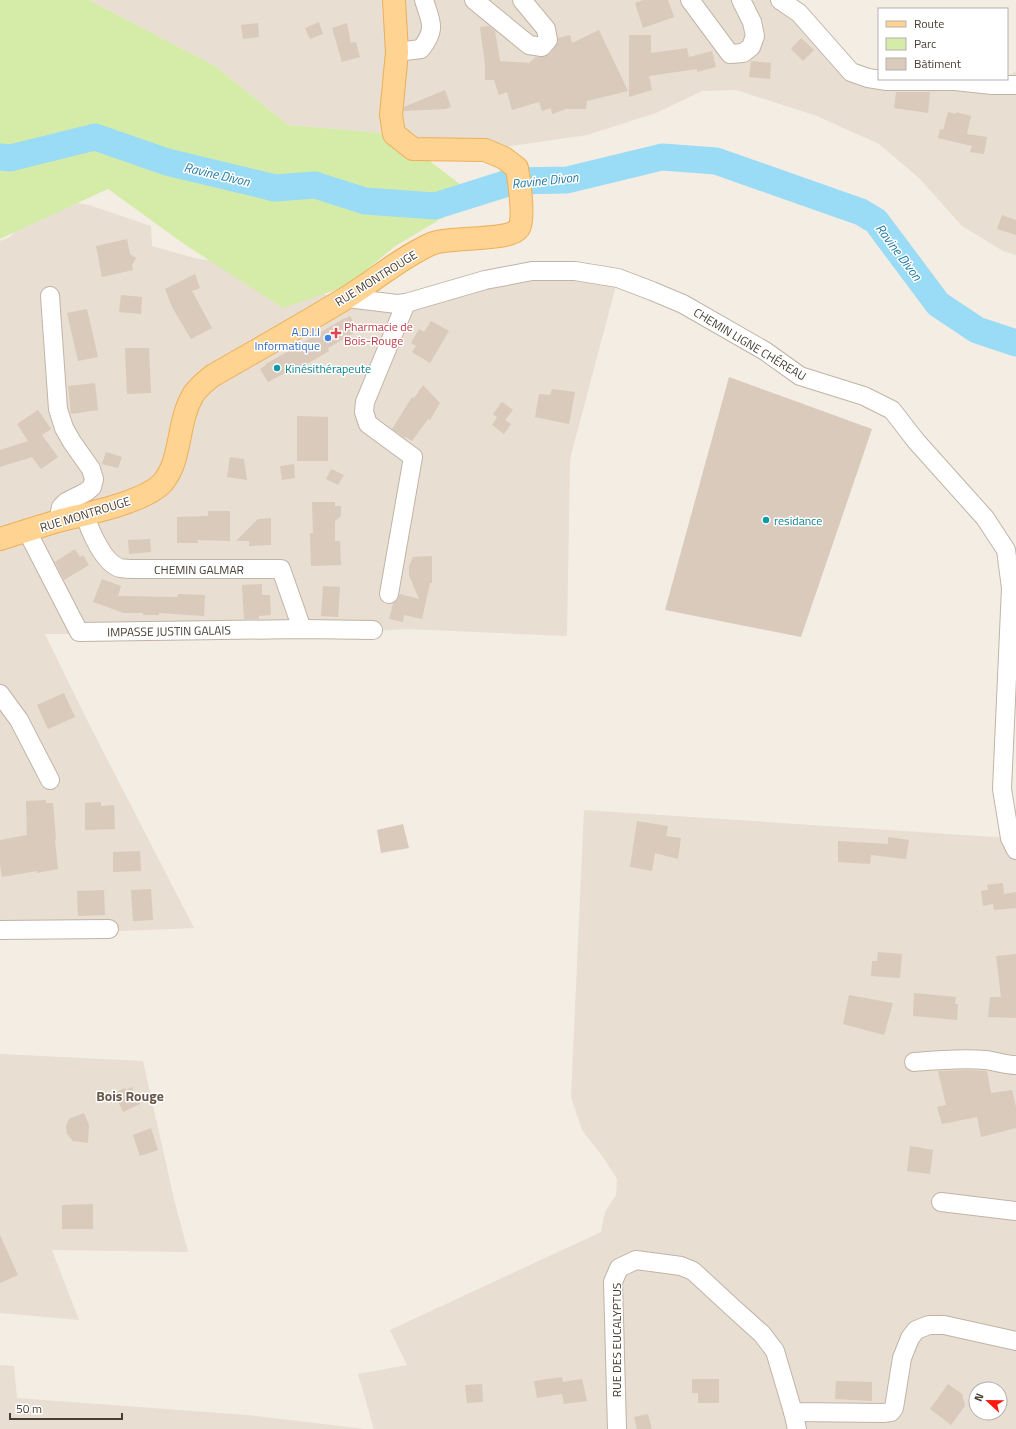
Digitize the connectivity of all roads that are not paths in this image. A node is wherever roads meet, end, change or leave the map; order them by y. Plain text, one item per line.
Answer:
1 (394, 0) edge
2 (424, 0) edge
3 (474, 0) edge
4 (522, 0) edge
5 (690, 0) edge
6 (742, 0) edge
7 (780, 0) edge
8 (397, 52) junction
9 (878, 80) edge
10 (880, 80) edge
11 (1016, 85) edge
12 (50, 296) dead end
13 (347, 298) junction
14 (406, 303) junction
15 (85, 514) junction
16 (58, 521) junction
17 (27, 531) junction
18 (0, 539) edge
19 (390, 594) dead end
20 (302, 629) junction
21 (372, 630) dead end
22 (0, 694) edge
23 (50, 780) dead end
24 (1016, 850) edge
25 (0, 930) edge
26 (109, 930) dead end
27 (914, 1062) dead end
28 (1016, 1064) edge
29 (941, 1202) dead end
30 (1016, 1211) edge
31 (1016, 1341) edge
32 (795, 1421) edge
33 (617, 1429) edge

1 - 8 main road, RUE MONTROUGE
2 - 8 street
3 - 4 street
5 - 6 street
7 - 9 street
8 - 13 main road, RUE MONTROUGE
10 - 11 street
12 - 16 street
13 - 14 street, CHEMIN LIGNE CHÉREAU
13 - 15 main road, RUE MONTROUGE
14 - 19 street
14 - 24 street, CHEMIN LIGNE CHÉREAU
15 - 16 main road, RUE MONTROUGE
15 - 20 street, CHEMIN GALMAR
16 - 17 main road, RUE MONTROUGE
17 - 18 main road, RUE MONTROUGE
17 - 20 street, IMPASSE JUSTIN GALAIS
20 - 21 street, IMPASSE JUSTIN GALAIS
22 - 23 street
25 - 26 street
27 - 28 street
29 - 30 street
31 - 32 street, RUE DES EUCALYPTUS
32 - 33 street, RUE DES EUCALYPTUS

